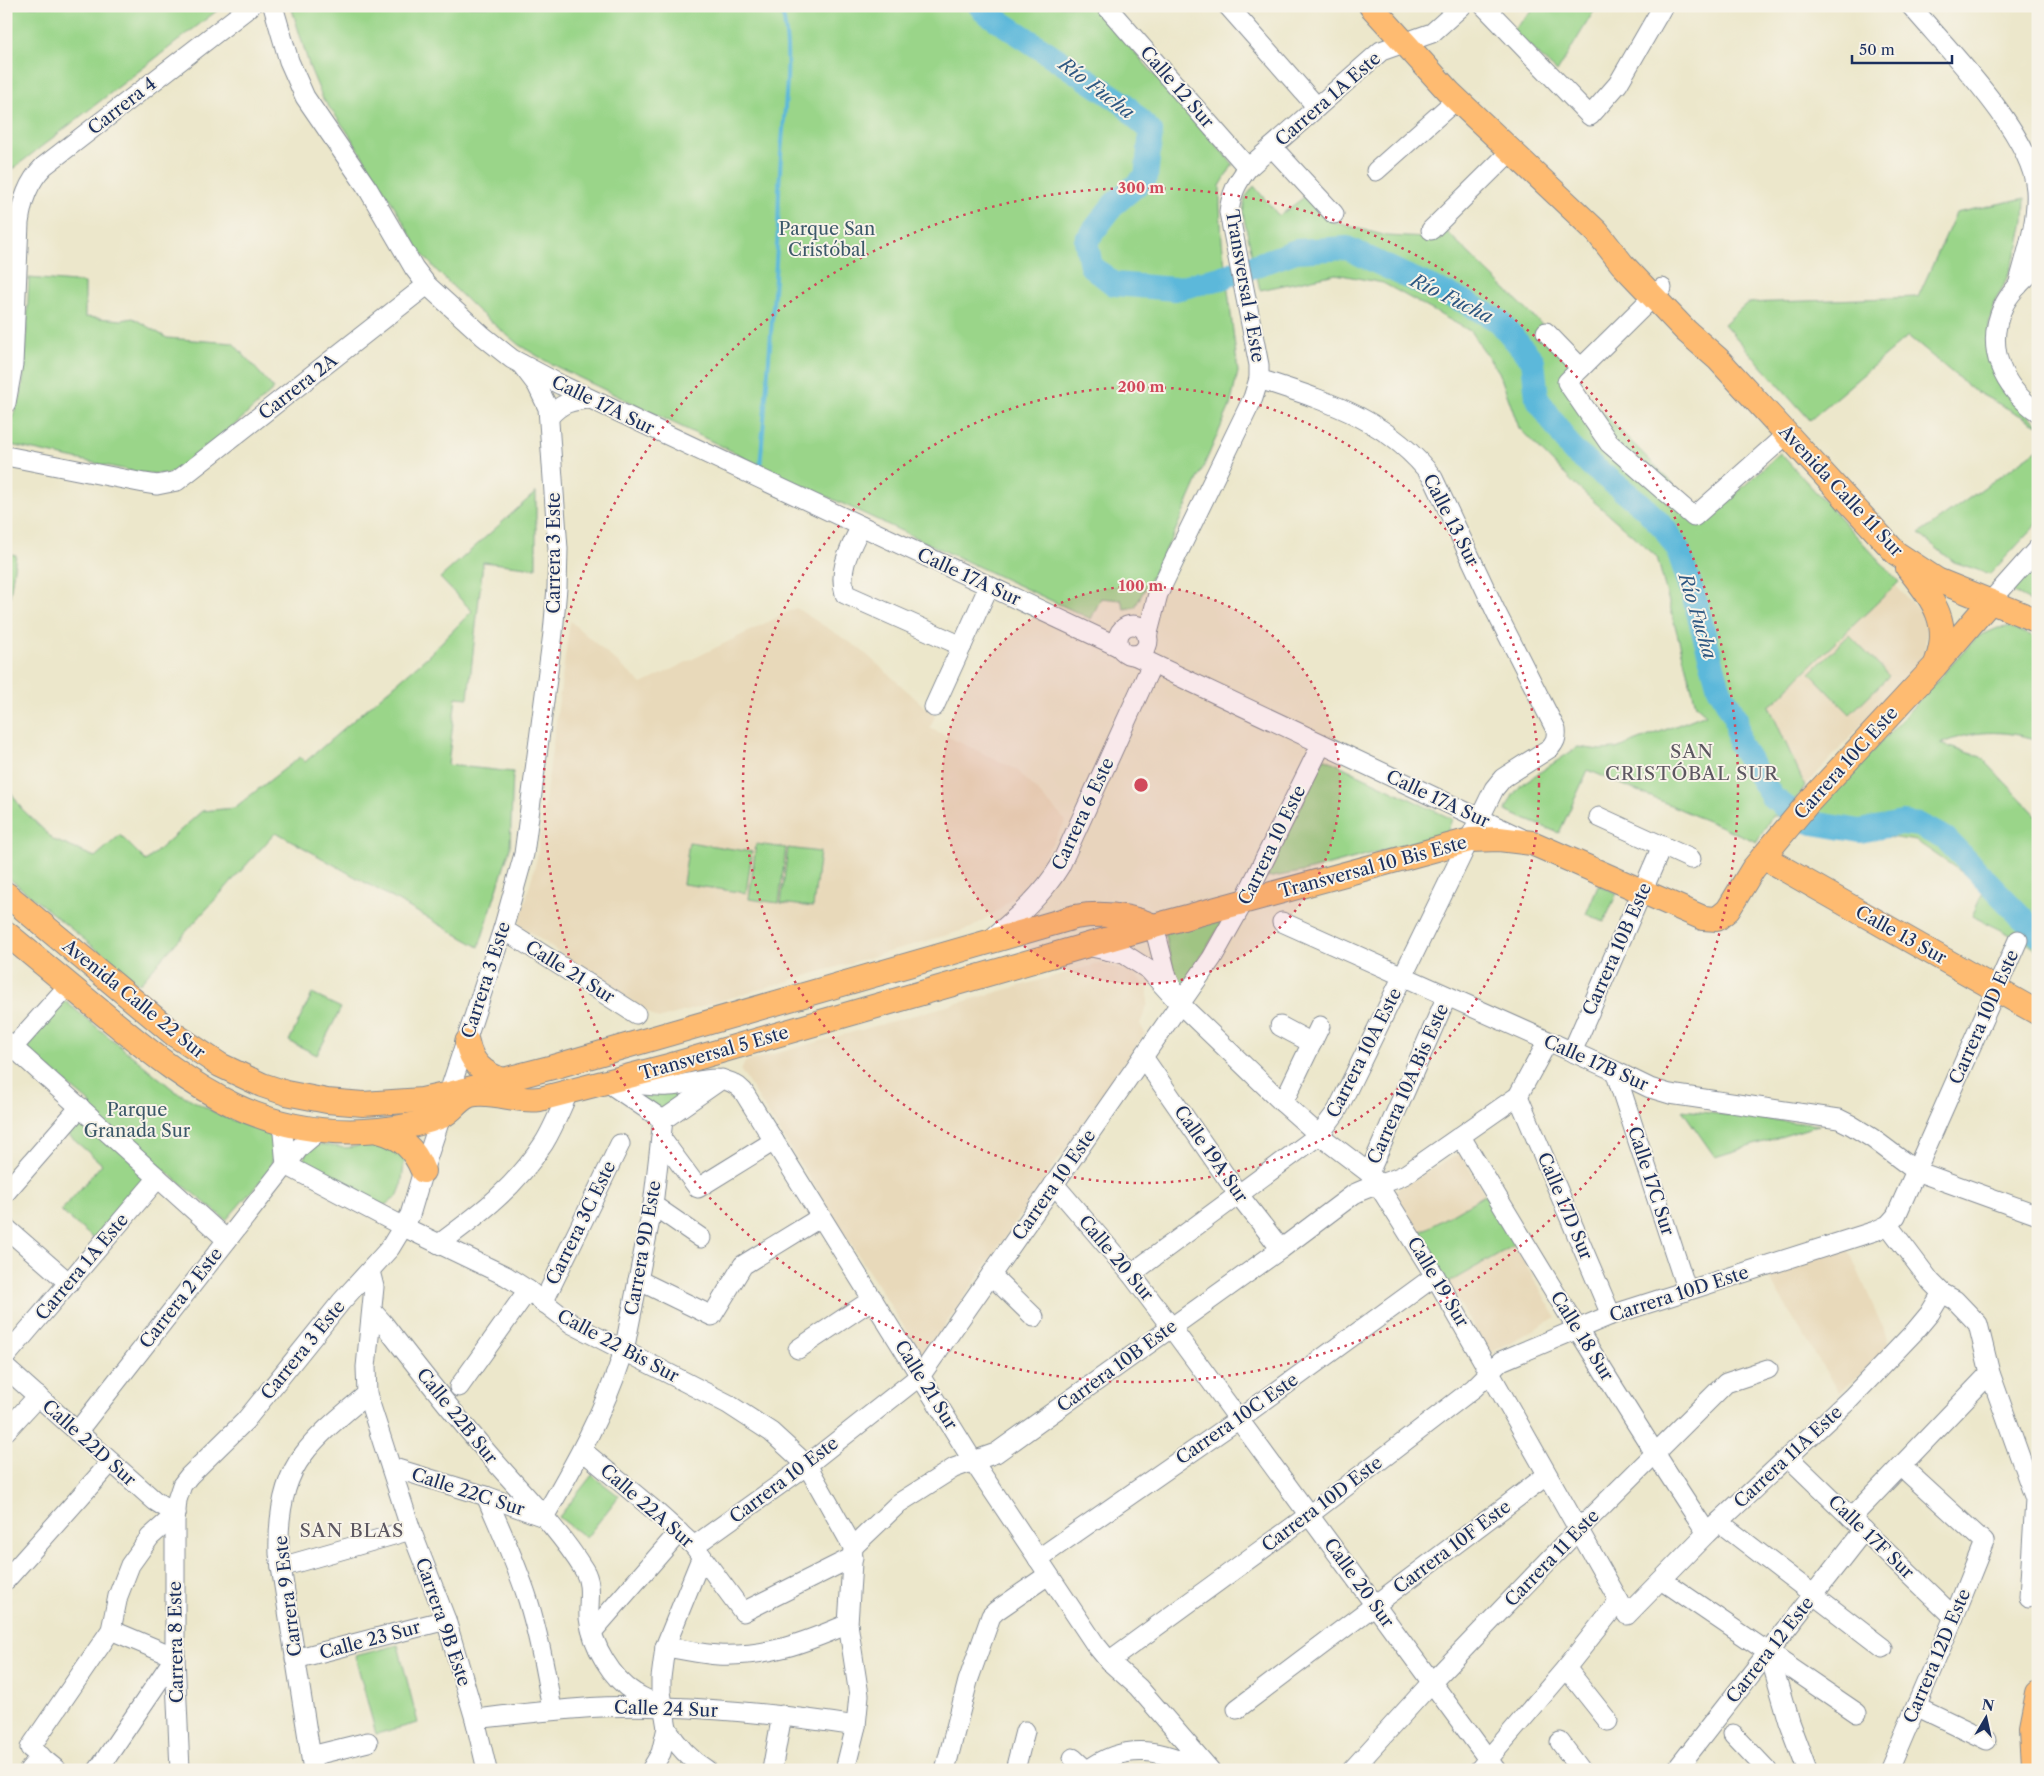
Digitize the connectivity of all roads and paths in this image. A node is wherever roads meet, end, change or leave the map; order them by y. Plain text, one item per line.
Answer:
1 (251, 6) edge
2 (273, 6) edge
3 (1106, 6) edge
4 (1228, 6) edge
5 (1371, 6) edge
6 (1387, 6) edge
7 (1462, 6) edge
8 (1484, 6) edge
9 (1663, 6) edge
10 (1911, 6) edge
11 (1410, 41) junction
12 (1457, 99) junction
13 (1317, 108) junction
14 (1507, 145) junction
15 (1272, 147) junction
16 (1248, 168) junction
17 (1376, 171) dead end
18 (1334, 214) dead end
19 (1431, 230) dead end
20 (2038, 266) edge
21 (426, 285) junction
22 (2018, 286) junction
23 (1658, 292) junction
24 (1546, 332) dead end
25 (521, 364) junction
26 (1581, 368) junction
27 (1259, 379) junction
28 (590, 399) junction
29 (6, 403) edge
30 (2038, 412) edge
31 (549, 418) junction
32 (1787, 434) junction
33 (6, 456) edge
34 (861, 526) junction
35 (2038, 548) edge
36 (1896, 553) junction
37 (988, 586) junction
38 (1990, 602) junction
39 (2038, 621) edge
40 (1133, 640) junction
41 (962, 646) junction
42 (1152, 664) junction
43 (1935, 666) junction
44 (1175, 675) junction
45 (934, 707) dead end
46 (1321, 745) junction
47 (1599, 817) dead end
48 (1480, 818) junction
49 (1470, 840) junction
50 (1532, 843) junction
51 (1662, 846) junction
52 (1763, 857) junction
53 (1691, 859) dead end
54 (1643, 891) junction
55 (6, 894) edge
56 (1244, 902) junction
57 (1703, 918) joint
58 (1282, 922) dead end
59 (1154, 926) junction
60 (503, 930) junction
61 (6, 933) edge
62 (2018, 940) dead end
63 (986, 944) junction
64 (1086, 946) junction
65 (1403, 976) junction
66 (69, 985) junction
67 (1996, 988) junction
68 (1447, 996) junction
69 (1180, 1004) junction
70 (2038, 1013) edge
71 (636, 1014) dead end
72 (1280, 1026) dead end
73 (1320, 1026) dead end
74 (1548, 1041) junction
75 (466, 1042) junction
76 (1312, 1043) junction
77 (9, 1048) edge
78 (1572, 1052) junction
79 (1143, 1057) junction
80 (1615, 1071) junction
81 (722, 1079) junction
82 (503, 1080) junction
83 (610, 1081) junction
84 (569, 1091) junction
85 (1518, 1096) junction
86 (1284, 1103) junction
87 (446, 1105) junction
88 (80, 1107) junction
89 (280, 1122) junction
90 (662, 1129) junction
91 (378, 1130) junction
92 (319, 1131) junction
93 (1319, 1135) junction
94 (1461, 1137) junction
95 (774, 1141) junction
96 (620, 1144) dead end
97 (286, 1165) junction
98 (424, 1171) junction
99 (1916, 1171) junction
100 (158, 1178) junction
101 (1374, 1180) junction
102 (1054, 1184) junction
103 (6, 1192) edge
104 (1238, 1194) junction
105 (652, 1205) junction
106 (2038, 1215) edge
107 (821, 1217) junction
108 (1888, 1225) junction
109 (404, 1227) junction
110 (6, 1228) edge
111 (701, 1238) dead end
112 (227, 1240) junction
113 (439, 1244) junction
114 (1281, 1249) junction
115 (370, 1271) junction
116 (991, 1274) junction
117 (1132, 1274) junction
118 (1435, 1276) junction
119 (638, 1280) junction
120 (70, 1283) junction
121 (528, 1290) junction
122 (1687, 1291) junction
123 (1942, 1292) junction
124 (873, 1299) junction
125 (542, 1302) junction
126 (373, 1312) junction
127 (1611, 1315) junction
128 (1034, 1317) dead end
129 (1171, 1327) junction
130 (1577, 1328) junction
131 (798, 1349) dead end
132 (624, 1351) junction
133 (6, 1356) edge
134 (6, 1368) edge
135 (1768, 1369) dead end
136 (1489, 1371) junction
137 (1990, 1373) junction
138 (921, 1375) junction
139 (459, 1387) dead end
140 (367, 1394) junction
141 (38, 1396) junction
142 (1239, 1419) junction
143 (6, 1432) edge
144 (78, 1432) junction
145 (583, 1451) junction
146 (1655, 1454) junction
147 (1788, 1457) junction
148 (973, 1461) junction
149 (111, 1462) junction
150 (807, 1465) junction
151 (1901, 1466) junction
152 (391, 1467) junction
153 (1547, 1475) junction
154 (486, 1496) junction
155 (176, 1514) junction
156 (1309, 1515) junction
157 (544, 1518) junction
158 (1858, 1524) junction
159 (1713, 1528) junction
160 (411, 1530) junction
161 (1578, 1530) junction
162 (679, 1532) junction
163 (698, 1551) junction
164 (853, 1552) junction
165 (1038, 1559) junction
166 (281, 1567) junction
167 (1048, 1575) junction
168 (6, 1580) edge
169 (1662, 1580) junction
170 (1814, 1595) junction
171 (2029, 1596) dead end
172 (1375, 1605) junction
173 (1623, 1608) junction
174 (1954, 1617) junction
175 (446, 1620) junction
176 (848, 1624) junction
177 (111, 1630) junction
178 (592, 1632) junction
179 (665, 1647) junction
180 (1882, 1648) dead end
181 (1769, 1653) junction
182 (176, 1657) junction
183 (295, 1659) junction
184 (1110, 1661) junction
185 (1566, 1668) junction
186 (1432, 1682) junction
187 (2038, 1693) edge
188 (1916, 1706) junction
189 (663, 1707) junction
190 (1237, 1709) dead end
191 (552, 1710) junction
192 (1857, 1713) dead end
193 (782, 1715) junction
194 (475, 1719) junction
195 (1608, 1721) dead end
196 (856, 1726) junction
197 (667, 1728) junction
198 (1025, 1731) dead end
199 (1733, 1734) dead end
200 (1987, 1740) dead end
201 (368, 1742) dead end
202 (1560, 1742) dead end
203 (33, 1758) edge
204 (312, 1763) edge
205 (2033, 1764) edge
206 (1082, 1766) edge
207 (1488, 1766) edge
208 (57, 1770) edge
209 (98, 1770) edge
210 (180, 1770) edge
211 (487, 1770) edge
212 (650, 1770) edge
213 (706, 1770) edge
214 (772, 1770) edge
215 (845, 1770) edge
216 (945, 1770) edge
217 (1015, 1770) edge
218 (1206, 1770) edge
219 (1210, 1770) edge
220 (1352, 1770) edge
221 (1581, 1770) edge
222 (1676, 1770) edge
223 (1767, 1770) edge
224 (1807, 1770) edge
225 (1889, 1770) edge

1 - 29 street, Carrera 4
2 - 21 street, Calle 17A Sur
3 - 16 street, Calle 12 Sur
4 - 13 street
5 - 11 main road, Avenida Calle 11 Sur
6 - 11 main road, Avenida Calle 11 Sur
7 - 11 street, Carrera 1A Este
8 - 9 street
10 - 22 street
11 - 12 main road, Avenida Calle 11 Sur
11 - 13 street, Carrera 1A Este
11 - 14 main road, Avenida Calle 11 Sur
12 - 14 main road, Avenida Calle 11 Sur
12 - 17 street
13 - 15 street, Carrera 1A Este
14 - 19 street
14 - 23 main road, Avenida Calle 11 Sur
15 - 16 street, Carrera 1A Este
15 - 18 street
16 - 27 street, Transversal 4 Este
20 - 22 street
21 - 25 street, Calle 17A Sur
21 - 33 street, Carrera 2A
22 - 30 street
23 - 26 street
23 - 32 main road, Avenida Calle 11 Sur
24 - 26 street
25 - 28 street, Calle 17A Sur
25 - 31 street, Carrera 3 Este
26 - 32 street
27 - 40 street
27 - 48 street, Calle 13 Sur
28 - 31 street
28 - 34 street, Calle 17A Sur
31 - 60 street, Carrera 3 Este
32 - 36 main road, Avenida Calle 11 Sur
34 - 37 street, Calle 17A Sur
34 - 41 street
35 - 38 street
36 - 38 main road, Avenida Calle 11 Sur
36 - 43 main road
37 - 40 street, Calle 17A Sur
37 - 41 street
38 - 39 main road, Avenida Calle 11 Sur
38 - 43 main road, Carrera 10C Este
40 - 42 street, Calle 17A Sur
40 - 44 street, Calle 17A Sur
41 - 45 street
42 - 44 street, Calle 17A Sur
42 - 63 street, Carrera 6 Este
43 - 52 main road, Carrera 10C Este
44 - 46 street, Calle 17A Sur
46 - 48 street, Calle 17A Sur
46 - 56 street, Carrera 10 Este
47 - 51 street
48 - 49 street, Carrera 10A Este
48 - 50 street, Calle 17A Sur
49 - 50 main road, Transversal 10 Bis Este
49 - 56 main road, Transversal 10 Bis Este
49 - 65 street, Carrera 10A Este
50 - 54 main road, Calle 17A Sur
51 - 53 street
51 - 54 street, Carrera 10B Este
52 - 57 main road, Carrera 10C Este
52 - 67 main road, Calle 13 Sur
54 - 57 main road, Calle 17A Sur
54 - 78 street, Carrera 10B Este
55 - 87 main road, Avenida Calle 22 Sur
56 - 59 main road, Transversal 10 Bis Este
56 - 69 street, Carrera 10 Este
58 - 65 street, Calle 17B Sur
59 - 63 main road, Transversal 5 Este
59 - 64 main road, Transversal 10 Bis Este
59 - 69 street, Calle 19 Sur
60 - 71 street, Calle 21 Sur
60 - 75 street, Carrera 3 Este
61 - 66 main road, Avenida Calle 22 Sur
62 - 67 street, Carrera 10D Este
63 - 82 main road, Transversal 5 Este
64 - 69 street, Calle 19 Sur
64 - 83 main road, Transversal 5 Este
65 - 68 street, Calle 17B Sur
65 - 93 street, Carrera 10A Este
66 - 77 street
66 - 89 main road, Avenida Calle 22 Sur
67 - 70 main road, Calle 13 Sur
67 - 99 street, Carrera 10D Este
68 - 74 street, Calle 17B Sur
68 - 101 street, Carrera 10A Bis Este
69 - 79 street, Carrera 10 Este
69 - 86 street, Calle 19 Sur
72 - 76 street
73 - 76 street
74 - 78 street, Calle 17B Sur
74 - 85 street, Carrera 10B Este
75 - 82 main road
75 - 87 street, Carrera 3 Este
76 - 86 street
77 - 88 street
78 - 80 street, Calle 17B Sur
79 - 102 street, Carrera 10 Este
79 - 104 street, Calle 19A Sur
80 - 99 street, Calle 17B Sur
80 - 122 street, Calle 17C Sur
81 - 83 street
81 - 90 street
81 - 95 street, Calle 21 Sur
82 - 87 main road, Transversal 5 Este
83 - 84 main road, Transversal 5 Este
83 - 90 street
84 - 87 main road, Transversal 5 Este
84 - 113 street
85 - 94 street, Carrera 10B Este
85 - 127 street, Calle 17D Sur
86 - 93 street, Calle 19 Sur
87 - 91 main road, Avenida Calle 22 Sur
87 - 98 street, Carrera 3 Este
88 - 100 street
88 - 103 street
89 - 92 main road, Avenida Calle 22 Sur
89 - 97 street
90 - 95 street
90 - 105 street, Carrera 9D Este
91 - 92 main road, Avenida Calle 22 Sur
91 - 98 main road
92 - 97 street, Carrera 2 Este
93 - 101 street, Calle 19 Sur
93 - 104 street, Carrera 10A Este
94 - 101 street, Carrera 10B Este
94 - 130 street, Calle 18 Sur
95 - 107 street, Calle 21 Sur
96 - 125 street, Carrera 3C Este
97 - 109 street, Calle 22 Bis Sur
97 - 112 street, Carrera 2 Este
98 - 109 street, Carrera 3 Este
99 - 106 street, Calle 17B Sur
99 - 108 street, Carrera 10D Este
100 - 112 street
100 - 120 street, Carrera 1A Este
101 - 114 street, Carrera 10B Este
101 - 118 street, Calle 19 Sur
102 - 116 street, Carrera 10 Este
102 - 117 street, Calle 20 Sur
104 - 114 street, Calle 19A Sur
104 - 117 street, Carrera 10A Este
105 - 111 street
105 - 119 street, Carrera 9D Este
107 - 119 street
107 - 124 street, Calle 21 Sur
108 - 122 street, Carrera 10D Este
108 - 123 street
109 - 113 street, Calle 22 Bis Sur
109 - 115 street, Carrera 3 Este
110 - 120 street
112 - 144 street, Carrera 2 Este
113 - 121 street, Calle 22 Bis Sur
114 - 129 street, Carrera 10B Este
115 - 126 street, Carrera 9B Este
115 - 155 street, Carrera 3 Este
116 - 128 street
116 - 138 street, Carrera 10 Este
117 - 129 street, Calle 20 Sur
118 - 136 street, Calle 19 Sur
118 - 142 street, Carrera 10C Este
119 - 132 street, Carrera 9D Este
120 - 133 street, Carrera 1A Este
121 - 125 street, Calle 22 Bis Sur
121 - 139 street
122 - 127 street, Carrera 10D Este
123 - 137 street
123 - 147 street, Carrera 11A Este
124 - 131 street
124 - 138 street, Calle 21 Sur
125 - 132 street, Calle 22 Bis Sur
126 - 140 street, Carrera 9B Este
126 - 157 street, Calle 22B Sur
127 - 130 street, Carrera 10D Este
129 - 142 street, Calle 20 Sur
129 - 148 street, Carrera 10B Este
130 - 136 street, Carrera 10D Este
130 - 146 street, Calle 18 Sur
132 - 145 street, Carrera 9D Este
132 - 150 street, Calle 22 Bis Sur
134 - 141 street, Calle 22D Sur
135 - 146 street, Carrera 11 Este
136 - 153 street, Calle 19 Sur
136 - 156 street, Carrera 10D Este
137 - 151 street, Carrera 12 Este
137 - 171 street
138 - 148 street, Calle 21 Sur
138 - 150 street, Carrera 10 Este
140 - 152 street, Carrera 9B Este
140 - 166 street, Carrera 9 Este
141 - 143 street
141 - 144 street, Calle 22D Sur
142 - 156 street, Calle 20 Sur
142 - 165 street, Carrera 10C Este
144 - 149 street, Calle 22D Sur
145 - 157 street, Carrera 9D Este
145 - 162 street, Calle 22A Sur
146 - 159 street, Calle 18 Sur
146 - 161 street, Carrera 11 Este
147 - 158 street, Calle 17F Sur
147 - 159 street, Carrera 11A Este
148 - 164 street, Carrera 10B Este
148 - 165 street, Calle 21 Sur
149 - 155 street, Calle 22D Sur
149 - 168 street
150 - 163 street, Carrera 10 Este
150 - 164 street, Calle 22 Bis Sur
151 - 158 street, Carrera 12 Este
151 - 174 street, Carrera 12D Este
152 - 154 street, Calle 22C Sur
152 - 160 street, Carrera 9B Este
153 - 161 street, Calle 19 Sur
153 - 172 street, Carrera 10F Este
154 - 157 street, Calle 22C Sur
154 - 191 street
155 - 177 street
155 - 182 street, Carrera 8 Este
156 - 172 street, Calle 20 Sur
156 - 184 street, Carrera 10D Este
157 - 178 street, Calle 22B Sur
158 - 170 street, Carrera 12 Este
158 - 174 street, Calle 17F Sur
159 - 169 street, Carrera 11A Este
159 - 170 street, Calle 18 Sur
160 - 166 street
160 - 175 street, Carrera 9B Este
161 - 173 street, Calle 19 Sur
161 - 186 street, Carrera 11 Este
162 - 163 street, Calle 22A Sur
162 - 178 street
163 - 164 street, Calle 22A Sur
163 - 179 street
164 - 176 street
165 - 167 street, Calle 21 Sur
166 - 183 street, Carrera 9 Este
167 - 184 street, Calle 21 Sur
167 - 216 street
169 - 173 street, Carrera 11A Este
169 - 181 street
170 - 180 street, Calle 18 Sur
170 - 181 street, Carrera 12 Este
172 - 186 street, Calle 20 Sur
172 - 190 street, Carrera 10F Este
173 - 185 street, Carrera 11A Este
174 - 188 street, Carrera 12D Este
175 - 183 street, Calle 23 Sur
175 - 194 street, Carrera 9B Este
176 - 179 street
176 - 196 street
177 - 182 street
177 - 203 street
178 - 189 street, Calle 22B Sur
179 - 189 street
181 - 192 street
181 - 222 street, Carrera 12 Este
181 - 224 street
182 - 209 street
182 - 210 street, Carrera 8 Este
183 - 204 street, Carrera 9 Este
184 - 219 street, Calle 21 Sur
185 - 195 street
185 - 207 street, Carrera 11A Este
186 - 207 street, Calle 20 Sur
186 - 220 street, Carrera 11 Este
187 - 205 main road
188 - 200 street
188 - 225 street, Carrera 12D Este
189 - 191 street, Calle 24 Sur
189 - 193 street, Calle 24 Sur
189 - 197 street
191 - 194 street, Calle 24 Sur
193 - 196 street, Calle 24 Sur
193 - 214 street
194 - 211 street, Carrera 9B Este
196 - 215 street
197 - 212 street
197 - 213 street
198 - 217 street
199 - 223 street
201 - 204 street
202 - 221 street
203 - 208 street
206 - 218 street

